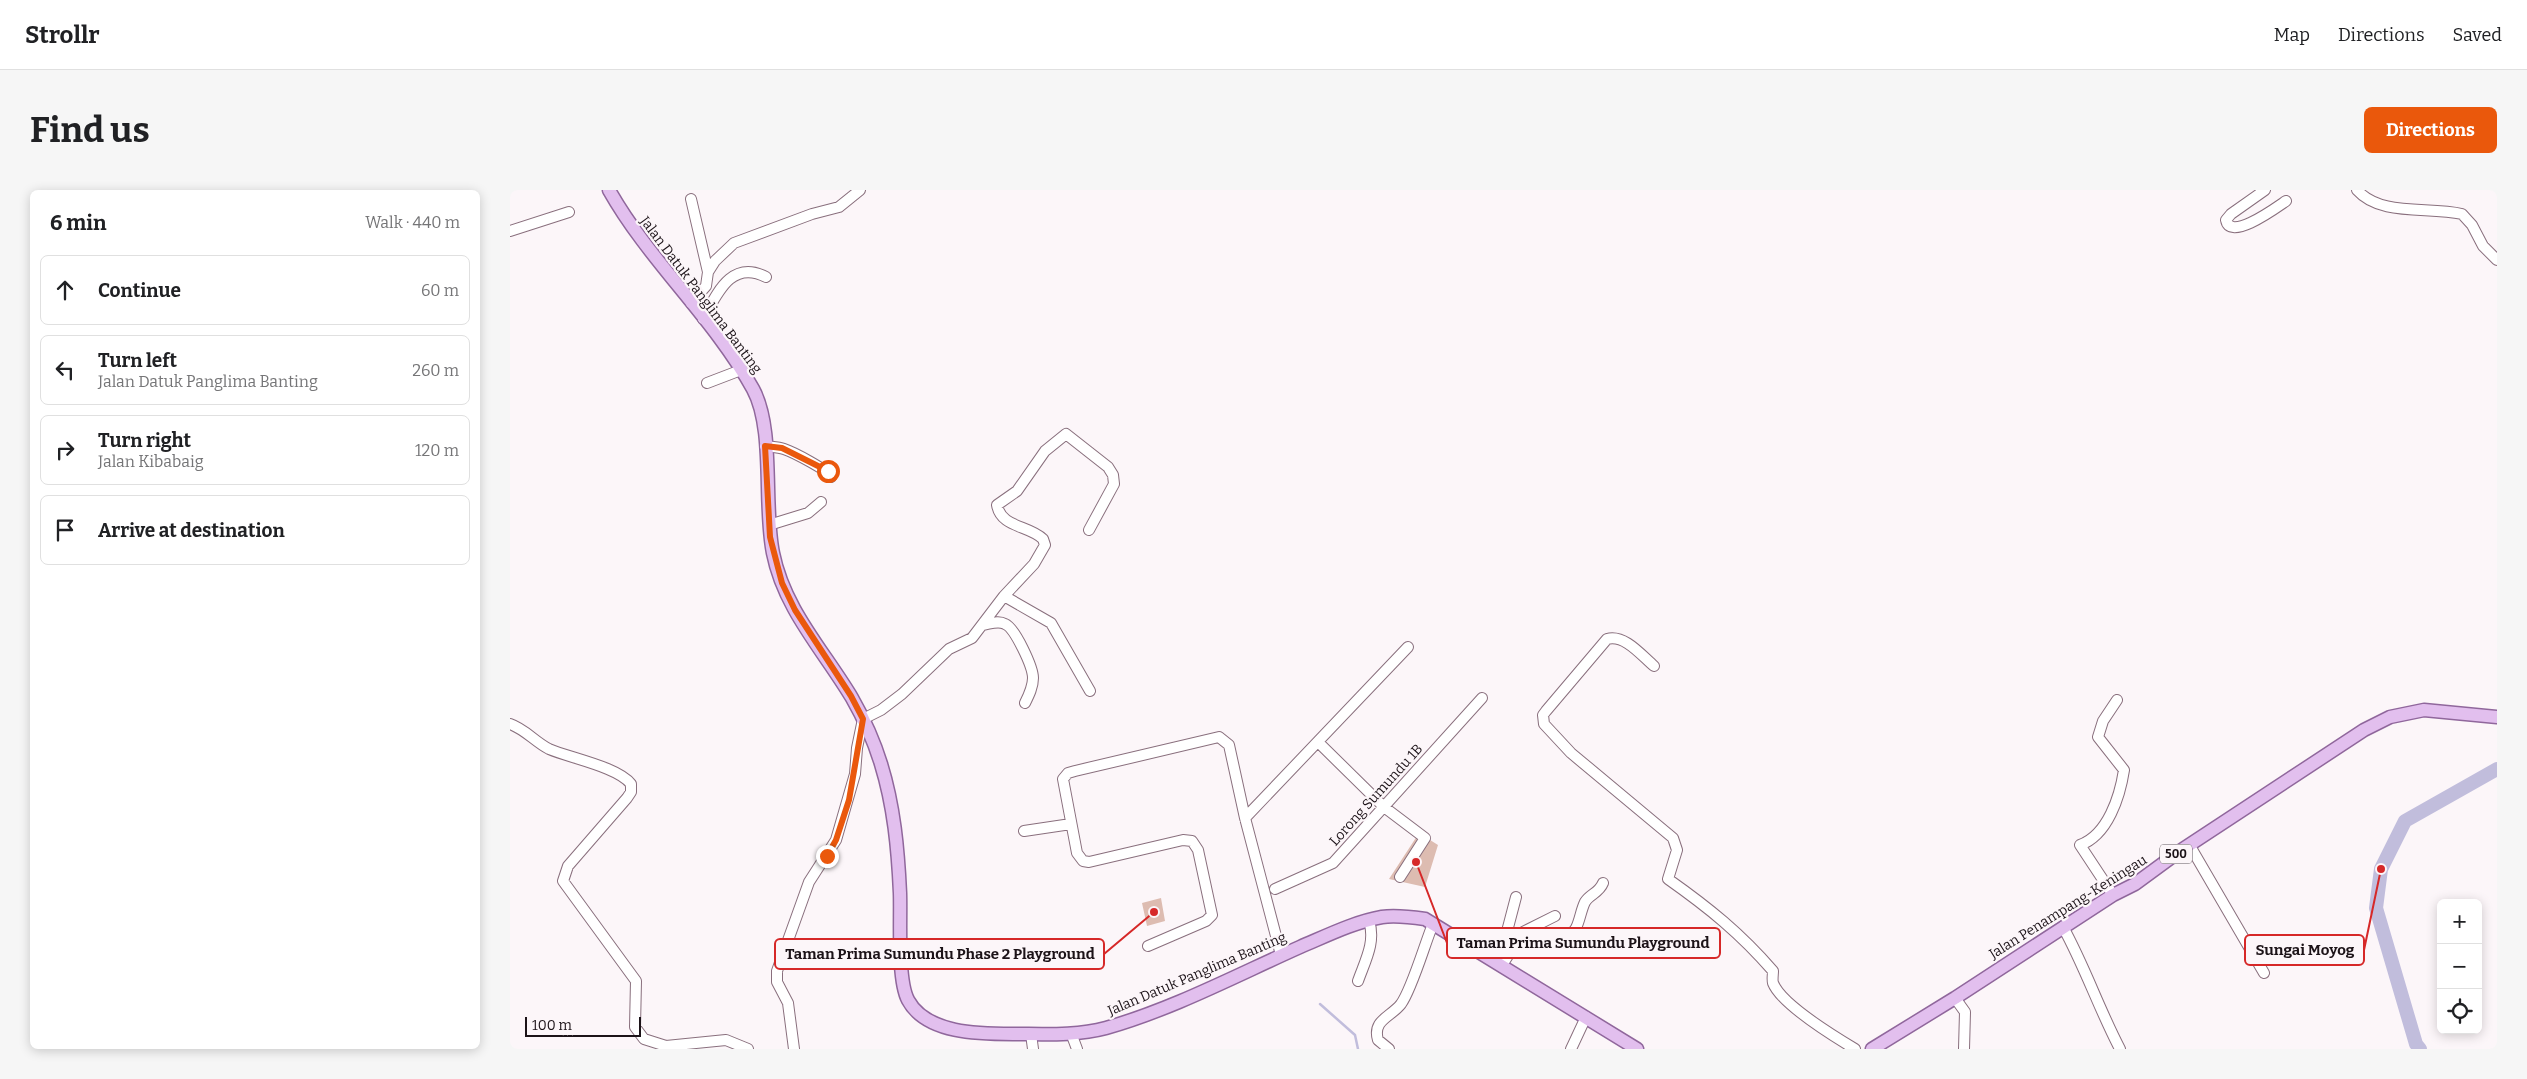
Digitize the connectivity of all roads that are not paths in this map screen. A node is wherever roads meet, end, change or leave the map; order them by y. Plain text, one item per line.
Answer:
1 (609, 190) edge
2 (860, 190) edge
3 (2265, 190) edge
4 (2357, 190) edge
5 (691, 199) dead end
6 (2286, 201) dead end
7 (569, 212) dead end
8 (510, 232) edge
9 (2497, 260) edge
10 (708, 272) junction
11 (766, 277) dead end
12 (691, 303) junction
13 (703, 319) junction
14 (741, 370) junction
15 (707, 383) dead end
16 (765, 446) junction
17 (831, 477) dead end
18 (821, 502) dead end
19 (769, 525) junction
20 (1089, 530) dead end
21 (1004, 596) junction
22 (982, 625) junction
23 (1408, 647) dead end
24 (1654, 666) dead end
25 (1090, 691) dead end
26 (1482, 698) dead end
27 (2117, 700) dead end
28 (1025, 704) dead end
29 (2497, 717) edge
30 (863, 719) junction
31 (510, 724) edge
32 (1319, 743) junction
33 (1384, 808) junction
34 (1245, 818) junction
35 (1071, 824) junction
36 (1024, 831) dead end
37 (2190, 846) junction
38 (1400, 877) dead end
39 (1603, 883) dead end
40 (1275, 889) dead end
41 (2113, 895) junction
42 (1516, 896) dead end
43 (1555, 916) dead end
44 (1369, 921) junction
45 (1433, 924) junction
46 (2063, 927) junction
47 (1514, 944) junction
48 (1148, 946) dead end
49 (1282, 955) junction
50 (1502, 965) junction
51 (2264, 973) dead end
52 (1358, 981) dead end
53 (1955, 998) junction
54 (1586, 1017) junction
55 (1072, 1033) junction
56 (1031, 1034) junction
57 (678, 1047) edge
58 (748, 1049) edge
59 (794, 1049) edge
60 (1033, 1049) edge
61 (1077, 1049) edge
62 (1390, 1049) edge
63 (1571, 1049) edge
64 (1637, 1049) edge
65 (1855, 1049) edge
66 (1872, 1049) edge
67 (1964, 1049) edge
68 (2120, 1049) edge

1 - 12 main road, Jalan Datuk Panglima Banting
2 - 10 street
3 - 6 street
4 - 9 street
5 - 10 street
7 - 8 street
10 - 12 street
11 - 13 street
12 - 13 main road, Jalan Datuk Panglima Banting
13 - 14 main road, Jalan Datuk Panglima Banting
14 - 15 street
14 - 16 main road, Jalan Datuk Panglima Banting
16 - 17 street
16 - 19 main road, Jalan Datuk Panglima Banting
18 - 19 street
19 - 30 main road, Jalan Datuk Panglima Banting
20 - 21 street
21 - 22 street
21 - 25 street
22 - 28 street
22 - 30 street
23 - 32 street
24 - 65 street
26 - 33 street, Lorong Sumundu 1B
27 - 41 street
29 - 37 main road, Jalan Penampang-Keningau / 500
30 - 56 main road, Jalan Datuk Panglima Banting
30 - 59 street
31 - 57 street
32 - 33 street
32 - 34 street
33 - 38 street
33 - 40 street, Lorong Sumundu 1B
34 - 35 street
34 - 49 street
35 - 36 street
35 - 48 street
37 - 41 main road, Jalan Penampang-Keningau / 500
37 - 51 street
39 - 47 street
41 - 46 main road, Jalan Penampang-Keningau / 500
42 - 47 street
43 - 47 street
44 - 45 main road, Jalan Datuk Panglima Banting
44 - 49 main road, Jalan Datuk Panglima Banting
44 - 52 street
45 - 50 main road, Jalan Datuk Panglima Banting
45 - 62 street
46 - 53 main road, Jalan Penampang-Keningau / 500
46 - 68 street
47 - 50 street
49 - 55 main road, Jalan Datuk Panglima Banting
50 - 54 main road, Jalan Datuk Panglima Banting
53 - 66 main road, Jalan Penampang-Keningau / 500
53 - 67 street
54 - 63 street
54 - 64 main road, Jalan Datuk Panglima Banting
55 - 56 main road, Jalan Datuk Panglima Banting
55 - 61 street
56 - 60 street
57 - 58 street

